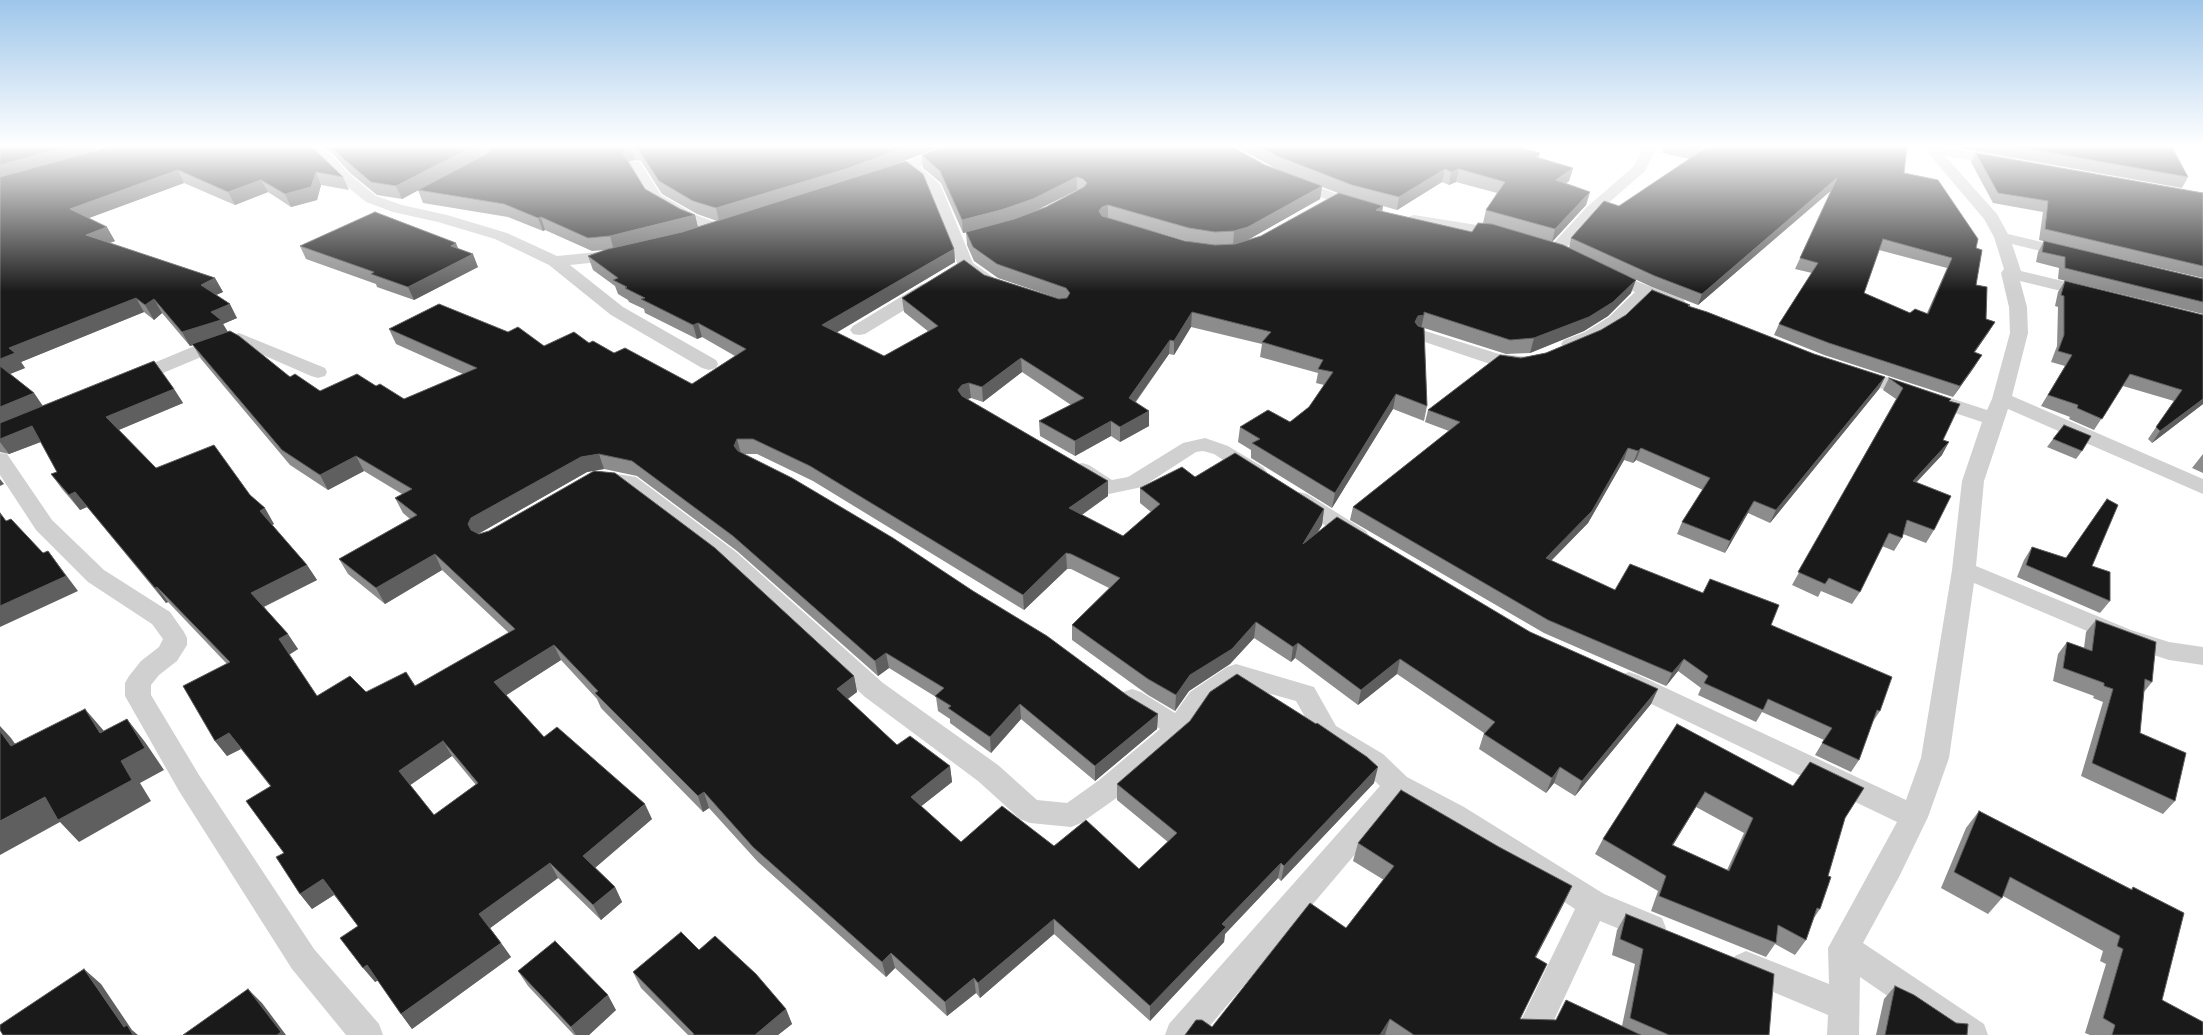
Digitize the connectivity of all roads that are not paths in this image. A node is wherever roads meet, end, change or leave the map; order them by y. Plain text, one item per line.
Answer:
1 (366, 195) edge
2 (653, 195) edge
3 (939, 195) edge
4 (1316, 195) edge
5 (1609, 195) edge
6 (1972, 195) edge
7 (419, 198) edge
8 (398, 209) junction
9 (1372, 210) edge
10 (1401, 217) edge
11 (692, 237) edge
12 (2002, 238) junction
13 (1521, 240) edge
14 (636, 251) edge
15 (2086, 257) edge
16 (1573, 258) edge
17 (555, 261) junction
18 (1594, 269) edge
19 (953, 273) junction
20 (2009, 273) junction
21 (998, 286) edge
22 (1646, 292) junction
23 (2106, 296) edge
24 (1689, 309) edge
25 (858, 330) dead end
26 (1422, 335) edge
27 (709, 364) dead end
28 (1838, 367) edge
29 (318, 372) dead end
30 (118, 385) edge
31 (1998, 409) junction
32 (1063, 458) edge
33 (0, 459) edge
34 (2203, 487) edge
35 (574, 488) edge
36 (1376, 547) edge
37 (1964, 570) junction
38 (2203, 656) edge
39 (1613, 675) edge
40 (1113, 685) edge
41 (1179, 728) junction
42 (1397, 786) junction
43 (1914, 817) junction
44 (1593, 904) junction
45 (1675, 937) edge
46 (1844, 948) junction
47 (1719, 955) edge
48 (1845, 1006) junction
49 (367, 1035) edge
50 (1181, 1035) edge
51 (1530, 1035) edge
52 (1843, 1035) edge
53 (1972, 1035) edge

1 - 8 street
2 - 11 street
3 - 19 street
4 - 9 street
5 - 16 street
6 - 12 street
7 - 8 street
8 - 17 street
10 - 13 street
12 - 15 street
12 - 20 street
14 - 17 street
17 - 27 street
18 - 22 street
19 - 21 street
19 - 25 street
20 - 23 street
20 - 31 street
22 - 24 street
22 - 26 street
28 - 31 street
29 - 30 street
31 - 34 street
31 - 37 street
32 - 36 street
33 - 49 street
35 - 41 street
37 - 38 street
37 - 43 street
39 - 43 street
40 - 41 street
41 - 42 street
42 - 44 street
42 - 50 street
43 - 46 street
44 - 45 street
44 - 51 street
46 - 48 street
46 - 53 street
47 - 48 street
48 - 52 street

